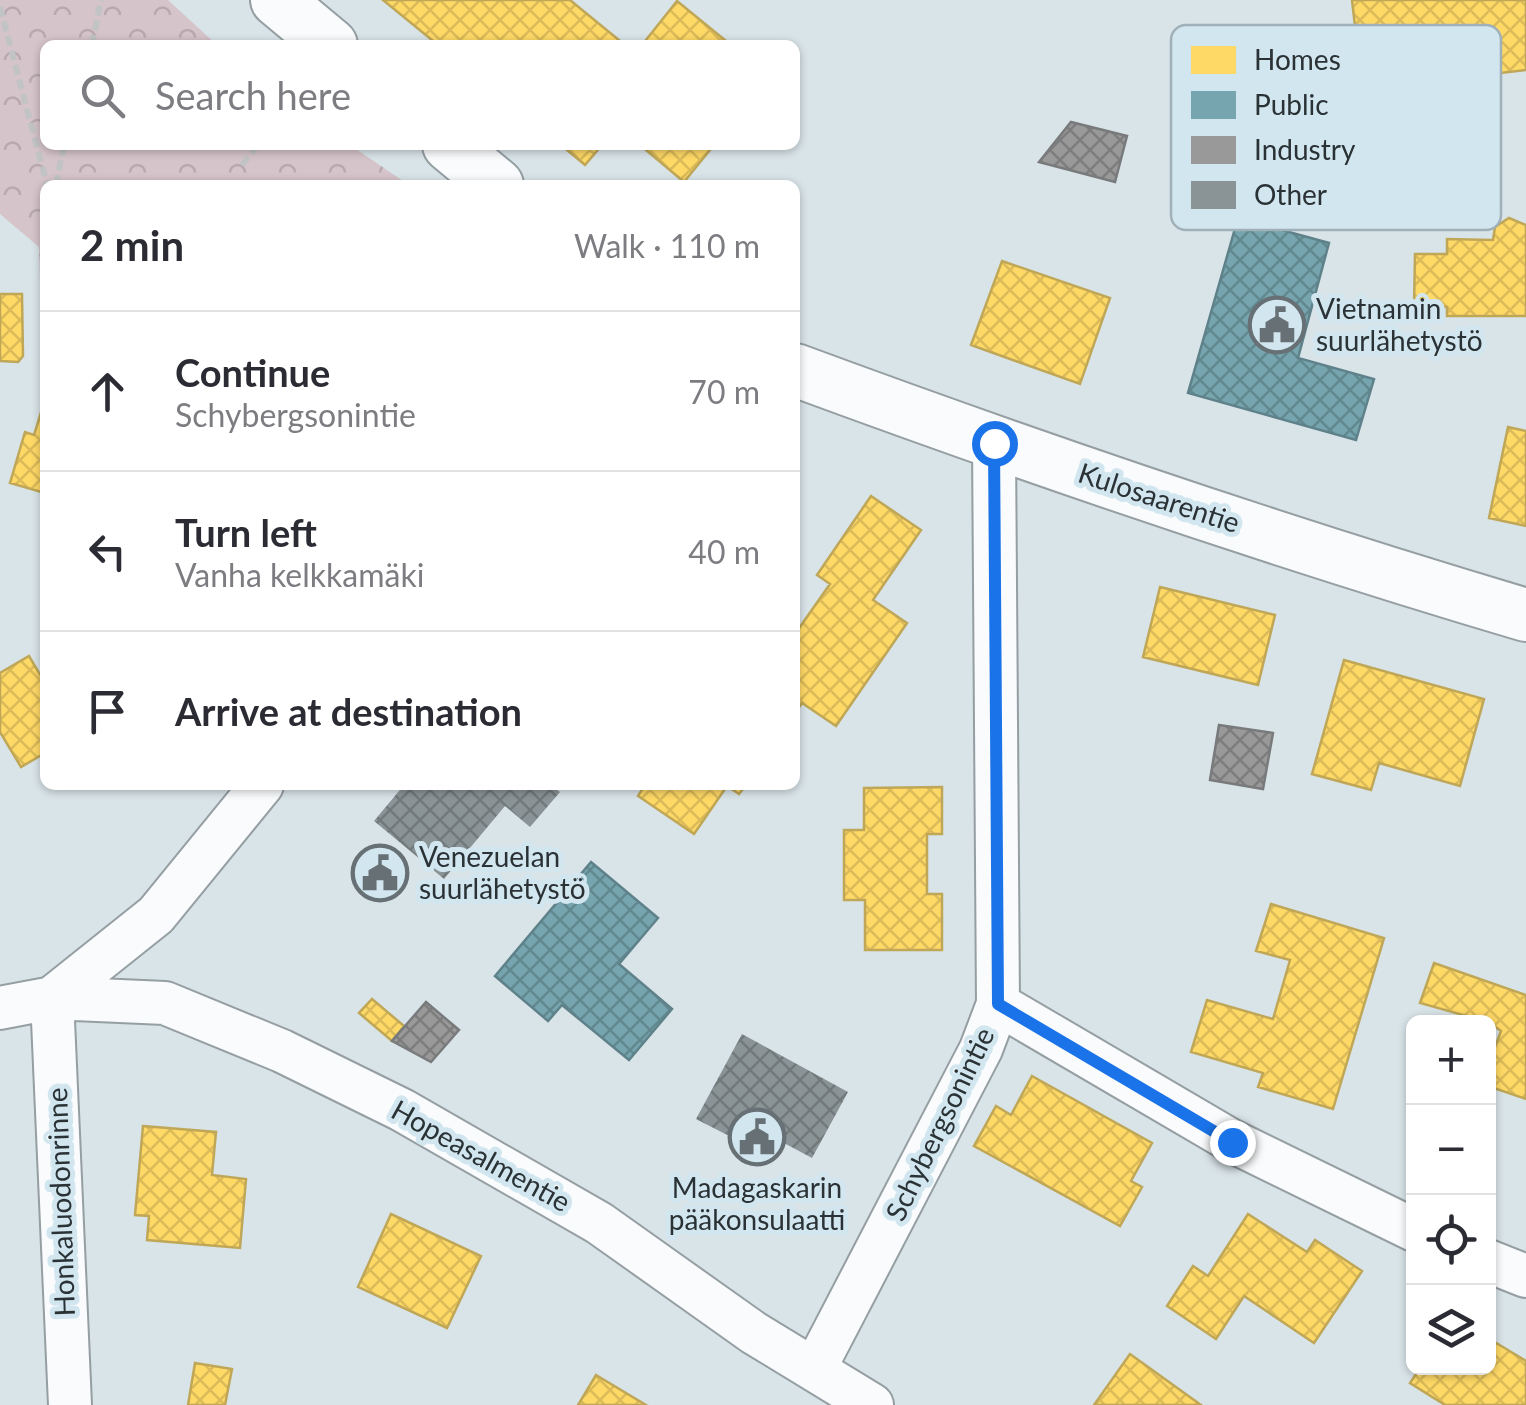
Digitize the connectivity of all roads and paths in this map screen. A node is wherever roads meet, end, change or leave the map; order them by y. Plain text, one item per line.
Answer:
1 (101, 0) edge
2 (278, 0) edge
3 (0, 7) edge
4 (93, 40) edge
5 (325, 40) edge
6 (63, 150) edge
7 (254, 150) edge
8 (455, 150) edge
9 (242, 166) dead end
10 (46, 180) edge
11 (57, 180) edge
12 (491, 180) edge
13 (800, 372) edge
14 (994, 443) junction
15 (1526, 615) edge
16 (258, 790) edge
17 (52, 998) junction
18 (998, 1004) junction
19 (0, 1008) edge
20 (1406, 1226) edge
21 (1496, 1263) edge
22 (1526, 1276) edge
23 (816, 1368) junction
24 (70, 1405) edge
25 (872, 1405) edge

1 - 4 path
2 - 5 street
3 - 10 path
6 - 11 path
7 - 9 path
8 - 12 street
13 - 14 street, Kulosaarentie
14 - 15 street, Kulosaarentie
14 - 18 street, Schybergsonintie
16 - 17 street
17 - 19 street
17 - 23 street, Hopeasalmentie
17 - 24 street, Honkaluodonrinne
18 - 20 street
18 - 23 street, Schybergsonintie
21 - 22 street
23 - 25 street, Hopeasalmentie

